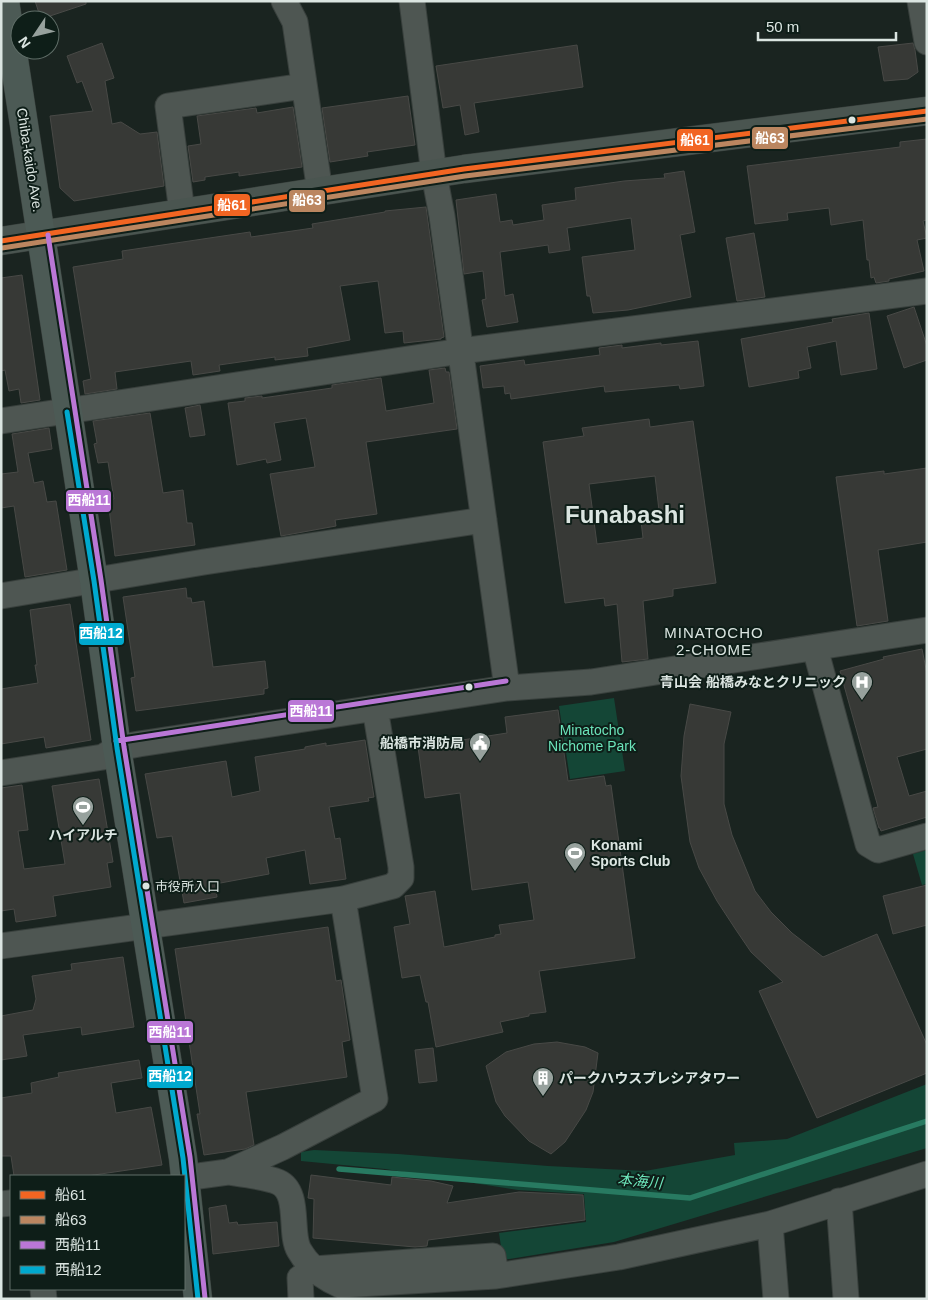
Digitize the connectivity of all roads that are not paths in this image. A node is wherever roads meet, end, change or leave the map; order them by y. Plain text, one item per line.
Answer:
1 (5, 1) edge
2 (284, 1) edge
3 (412, 1) edge
4 (920, 1) edge
5 (927, 42) edge
6 (304, 86) junction
7 (927, 111) edge
8 (434, 174) junction
9 (320, 192) junction
10 (182, 212) junction
11 (41, 236) junction
12 (1, 241) edge
13 (927, 291) edge
14 (461, 351) junction
15 (67, 412) junction
16 (1, 421) edge
17 (484, 520) junction
18 (94, 581) junction
19 (1, 596) edge
20 (927, 630) edge
21 (816, 648) junction
22 (507, 688) junction
23 (375, 708) junction
24 (117, 748) junction
25 (1, 773) edge
26 (927, 836) edge
27 (343, 899) junction
28 (146, 927) junction
29 (1, 946) edge
30 (228, 1172) junction
31 (927, 1174) edge
32 (185, 1175) edge
33 (185, 1178) edge
34 (839, 1201) junction
35 (770, 1224) junction
36 (314, 1269) junction
37 (198, 1299) edge
38 (301, 1299) edge
39 (776, 1299) edge
40 (846, 1299) edge

1 - 11 highway, Chiba-kaido Ave.
2 - 6 street
3 - 8 street
4 - 5 street
6 - 9 street
6 - 10 street
7 - 8 main road
8 - 9 main road
8 - 14 street
9 - 10 main road
10 - 11 main road
11 - 12 main road
11 - 15 highway, Chiba-kaido Ave.
13 - 14 street
14 - 15 street
14 - 17 street
15 - 16 street
15 - 18 highway, Chiba-kaido Ave.
17 - 18 street
17 - 22 street
18 - 19 street
18 - 24 highway, Chiba-kaido Ave.
20 - 21 street
21 - 22 street
21 - 26 street
22 - 23 street
23 - 24 street
23 - 27 street
24 - 25 street
24 - 28 highway, Chiba-kaido Ave.
27 - 28 street
27 - 30 street
28 - 29 street
28 - 32 highway, Chiba-kaido Ave.
30 - 33 street
30 - 36 street
31 - 34 street
33 - 37 highway, Chiba-kaido Ave.
34 - 35 street
34 - 40 street
35 - 36 street
35 - 39 street
36 - 38 street

